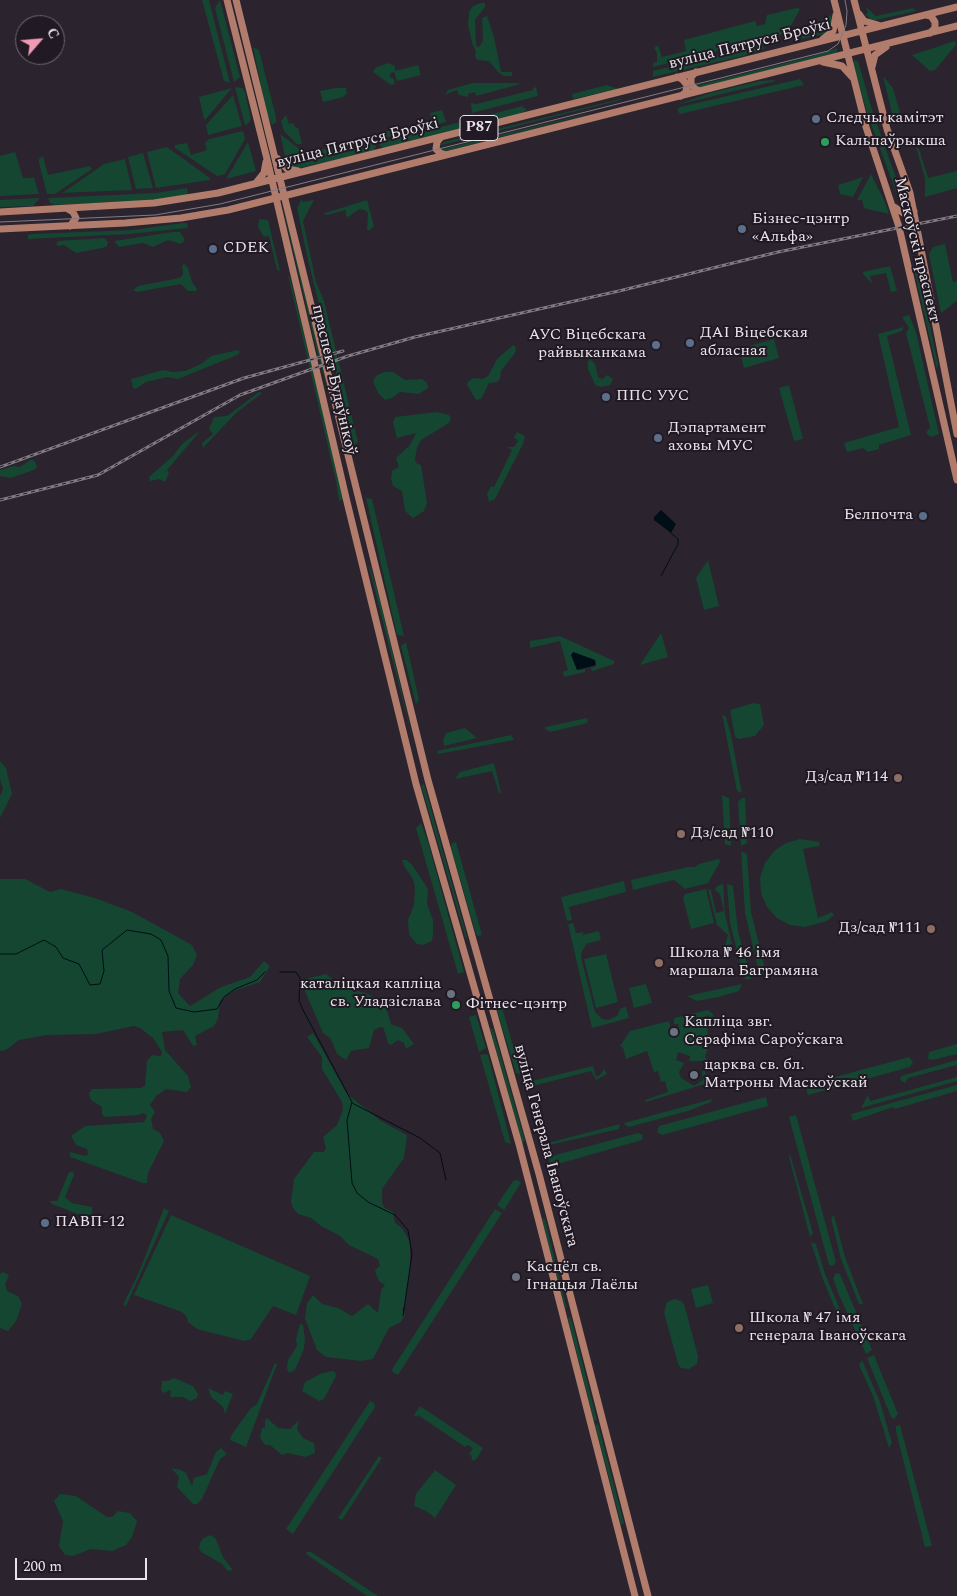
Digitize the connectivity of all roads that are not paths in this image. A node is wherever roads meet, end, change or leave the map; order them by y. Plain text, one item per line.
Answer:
1 (227, 0) edge
2 (236, 0) edge
3 (834, 0) edge
4 (854, 2) edge
5 (957, 7) edge
6 (943, 11) junction
7 (836, 12) junction
8 (926, 15) junction
9 (886, 25) junction
10 (957, 26) edge
11 (948, 29) junction
12 (862, 32) junction
13 (930, 33) junction
14 (843, 36) junction
15 (816, 43) junction
16 (893, 43) junction
17 (866, 49) junction
18 (848, 54) junction
19 (820, 61) junction
20 (696, 72) junction
21 (872, 73) junction
22 (675, 78) junction
23 (856, 84) junction
24 (701, 91) junction
25 (680, 97) junction
26 (442, 137) junction
27 (423, 142) junction
28 (446, 154) junction
29 (276, 155) junction
30 (267, 159) junction
31 (427, 159) junction
32 (305, 172) junction
33 (281, 178) junction
34 (272, 180) junction
35 (256, 183) junction
36 (310, 190) junction
37 (286, 196) junction
38 (276, 198) junction
39 (262, 202) junction
40 (894, 207) junction
41 (68, 209) junction
42 (289, 210) junction
43 (914, 210) junction
44 (1, 212) edge
45 (280, 213) junction
46 (69, 226) junction
47 (1, 228) edge
48 (944, 372) junction
49 (933, 374) junction
50 (334, 394) junction
51 (322, 397) junction
52 (338, 411) junction
53 (326, 413) junction
54 (957, 434) edge
55 (957, 480) edge
56 (371, 551) junction
57 (359, 554) junction
58 (376, 568) junction
59 (364, 572) junction
60 (424, 764) joint
61 (412, 766) joint
62 (495, 1018) junction
63 (483, 1021) junction
64 (498, 1029) junction
65 (486, 1032) junction
66 (573, 1306) junction
67 (561, 1309) junction
68 (576, 1318) junction
69 (565, 1321) junction
70 (628, 1520) junction
71 (616, 1523) junction
72 (631, 1532) junction
73 (620, 1535) junction
74 (635, 1596) edge
75 (648, 1596) edge

1 - 30 main road, праспект Будаўнікоў
2 - 29 main road, праспект Будаўнікоў
3 - 7 main road, Маскоўскі праспект
4 - 9 main road
4 - 12 main road, Маскоўскі праспект
5 - 6 main road, вуліца Пятруся Броўкі
6 - 8 main road, вуліца Пятруся Броўкі
6 - 11 main road
7 - 14 main road, Маскоўскі праспект
7 - 15 main road, Р87
8 - 9 main road, вуліца Пятруся Броўкі
8 - 13 main road
9 - 12 main road, вуліца Пятруся Броўкі
10 - 11 main road
11 - 13 main road
12 - 14 main road, вуліца Пятруся Броўкі / Р87
12 - 17 main road, Маскоўскі праспект
13 - 16 main road
14 - 15 main road, вуліца Пятруся Броўкі / Р87
14 - 18 main road, Маскоўскі праспект
15 - 20 main road, вуліца Пятруся Броўкі / Р87
16 - 17 main road
16 - 21 main road
17 - 18 main road, Р87
17 - 21 main road, Маскоўскі праспект
18 - 19 main road, вуліца Пятруся Броўкі / Р87
18 - 23 main road, Маскоўскі праспект
19 - 23 main road
19 - 24 main road, вуліца Пятруся Броўкі / Р87
20 - 22 main road, вуліца Пятруся Броўкі / Р87
20 - 24 main road
21 - 43 main road, Маскоўскі праспект
22 - 25 main road
22 - 26 main road, вуліца Пятруся Броўкі / Р87
23 - 40 main road, Маскоўскі праспект
24 - 25 main road, вуліца Пятруся Броўкі / Р87
25 - 28 main road, вуліца Пятруся Броўкі / Р87
26 - 27 main road, вуліца Пятруся Броўкі / Р87
26 - 28 main road
27 - 31 main road
27 - 32 main road, вуліца Пятруся Броўкі / Р87
28 - 31 main road, вуліца Пятруся Броўкі / Р87
29 - 32 main road
29 - 33 main road, праспект Будаўнікоў
30 - 34 main road, праспект Будаўнікоў
30 - 35 main road
31 - 36 main road, вуліца Пятруся Броўкі / Р87
32 - 33 main road, вуліца Пятруся Броўкі / Р87
33 - 34 main road, вуліца Пятруся Броўкі / Р87
33 - 37 main road, праспект Будаўнікоў
34 - 35 main road, вуліца Пятруся Броўкі / Р87
34 - 38 main road, праспект Будаўнікоў
35 - 41 main road, вуліца Пятруся Броўкі / Р87
36 - 37 main road, вуліца Пятруся Броўкі / Р87
36 - 42 main road
37 - 38 main road, вуліца Пятруся Броўкі / Р87
37 - 42 main road, праспект Будаўнікоў
38 - 39 main road, вуліца Пятруся Броўкі / Р87
38 - 45 main road, праспект Будаўнікоў
39 - 45 main road
39 - 46 main road, вуліца Пятруся Броўкі / Р87
40 - 43 main road
40 - 49 main road, Маскоўскі праспект
41 - 44 main road, вуліца Пятруся Броўкі / Р87
41 - 46 main road
42 - 50 main road, праспект Будаўнікоў
43 - 48 main road, Маскоўскі праспект
45 - 51 main road, праспект Будаўнікоў
46 - 47 main road, вуліца Пятруся Броўкі / Р87
48 - 49 main road
48 - 54 main road, Маскоўскі праспект
49 - 55 main road, Маскоўскі праспект
50 - 51 main road
50 - 52 main road, праспект Будаўнікоў
51 - 53 main road, праспект Будаўнікоў
52 - 53 main road
52 - 56 main road, праспект Будаўнікоў
53 - 57 main road, праспект Будаўнікоў
56 - 57 main road
56 - 58 main road, праспект Будаўнікоў
57 - 59 main road, праспект Будаўнікоў
58 - 59 main road
58 - 60 main road, праспект Будаўнікоў
59 - 61 main road, праспект Будаўнікоў
60 - 62 main road, вуліца Генерала Іваноўскага
61 - 63 main road, вуліца Генерала Іваноўскага
62 - 63 main road
62 - 64 main road, вуліца Генерала Іваноўскага
63 - 65 main road, вуліца Генерала Іваноўскага
64 - 65 main road
64 - 66 main road, вуліца Генерала Іваноўскага
65 - 67 main road, вуліца Генерала Іваноўскага
66 - 67 main road
66 - 68 main road, вуліца Генерала Іваноўскага
67 - 69 main road, вуліца Генерала Іваноўскага
68 - 69 main road
68 - 70 main road, вуліца Генерала Іваноўскага
69 - 71 main road, вуліца Генерала Іваноўскага
70 - 71 main road
70 - 72 main road, вуліца Генерала Іваноўскага
71 - 73 main road, вуліца Генерала Іваноўскага
72 - 73 main road
72 - 75 main road, вуліца Генерала Іваноўскага
73 - 74 main road, вуліца Генерала Іваноўскага

